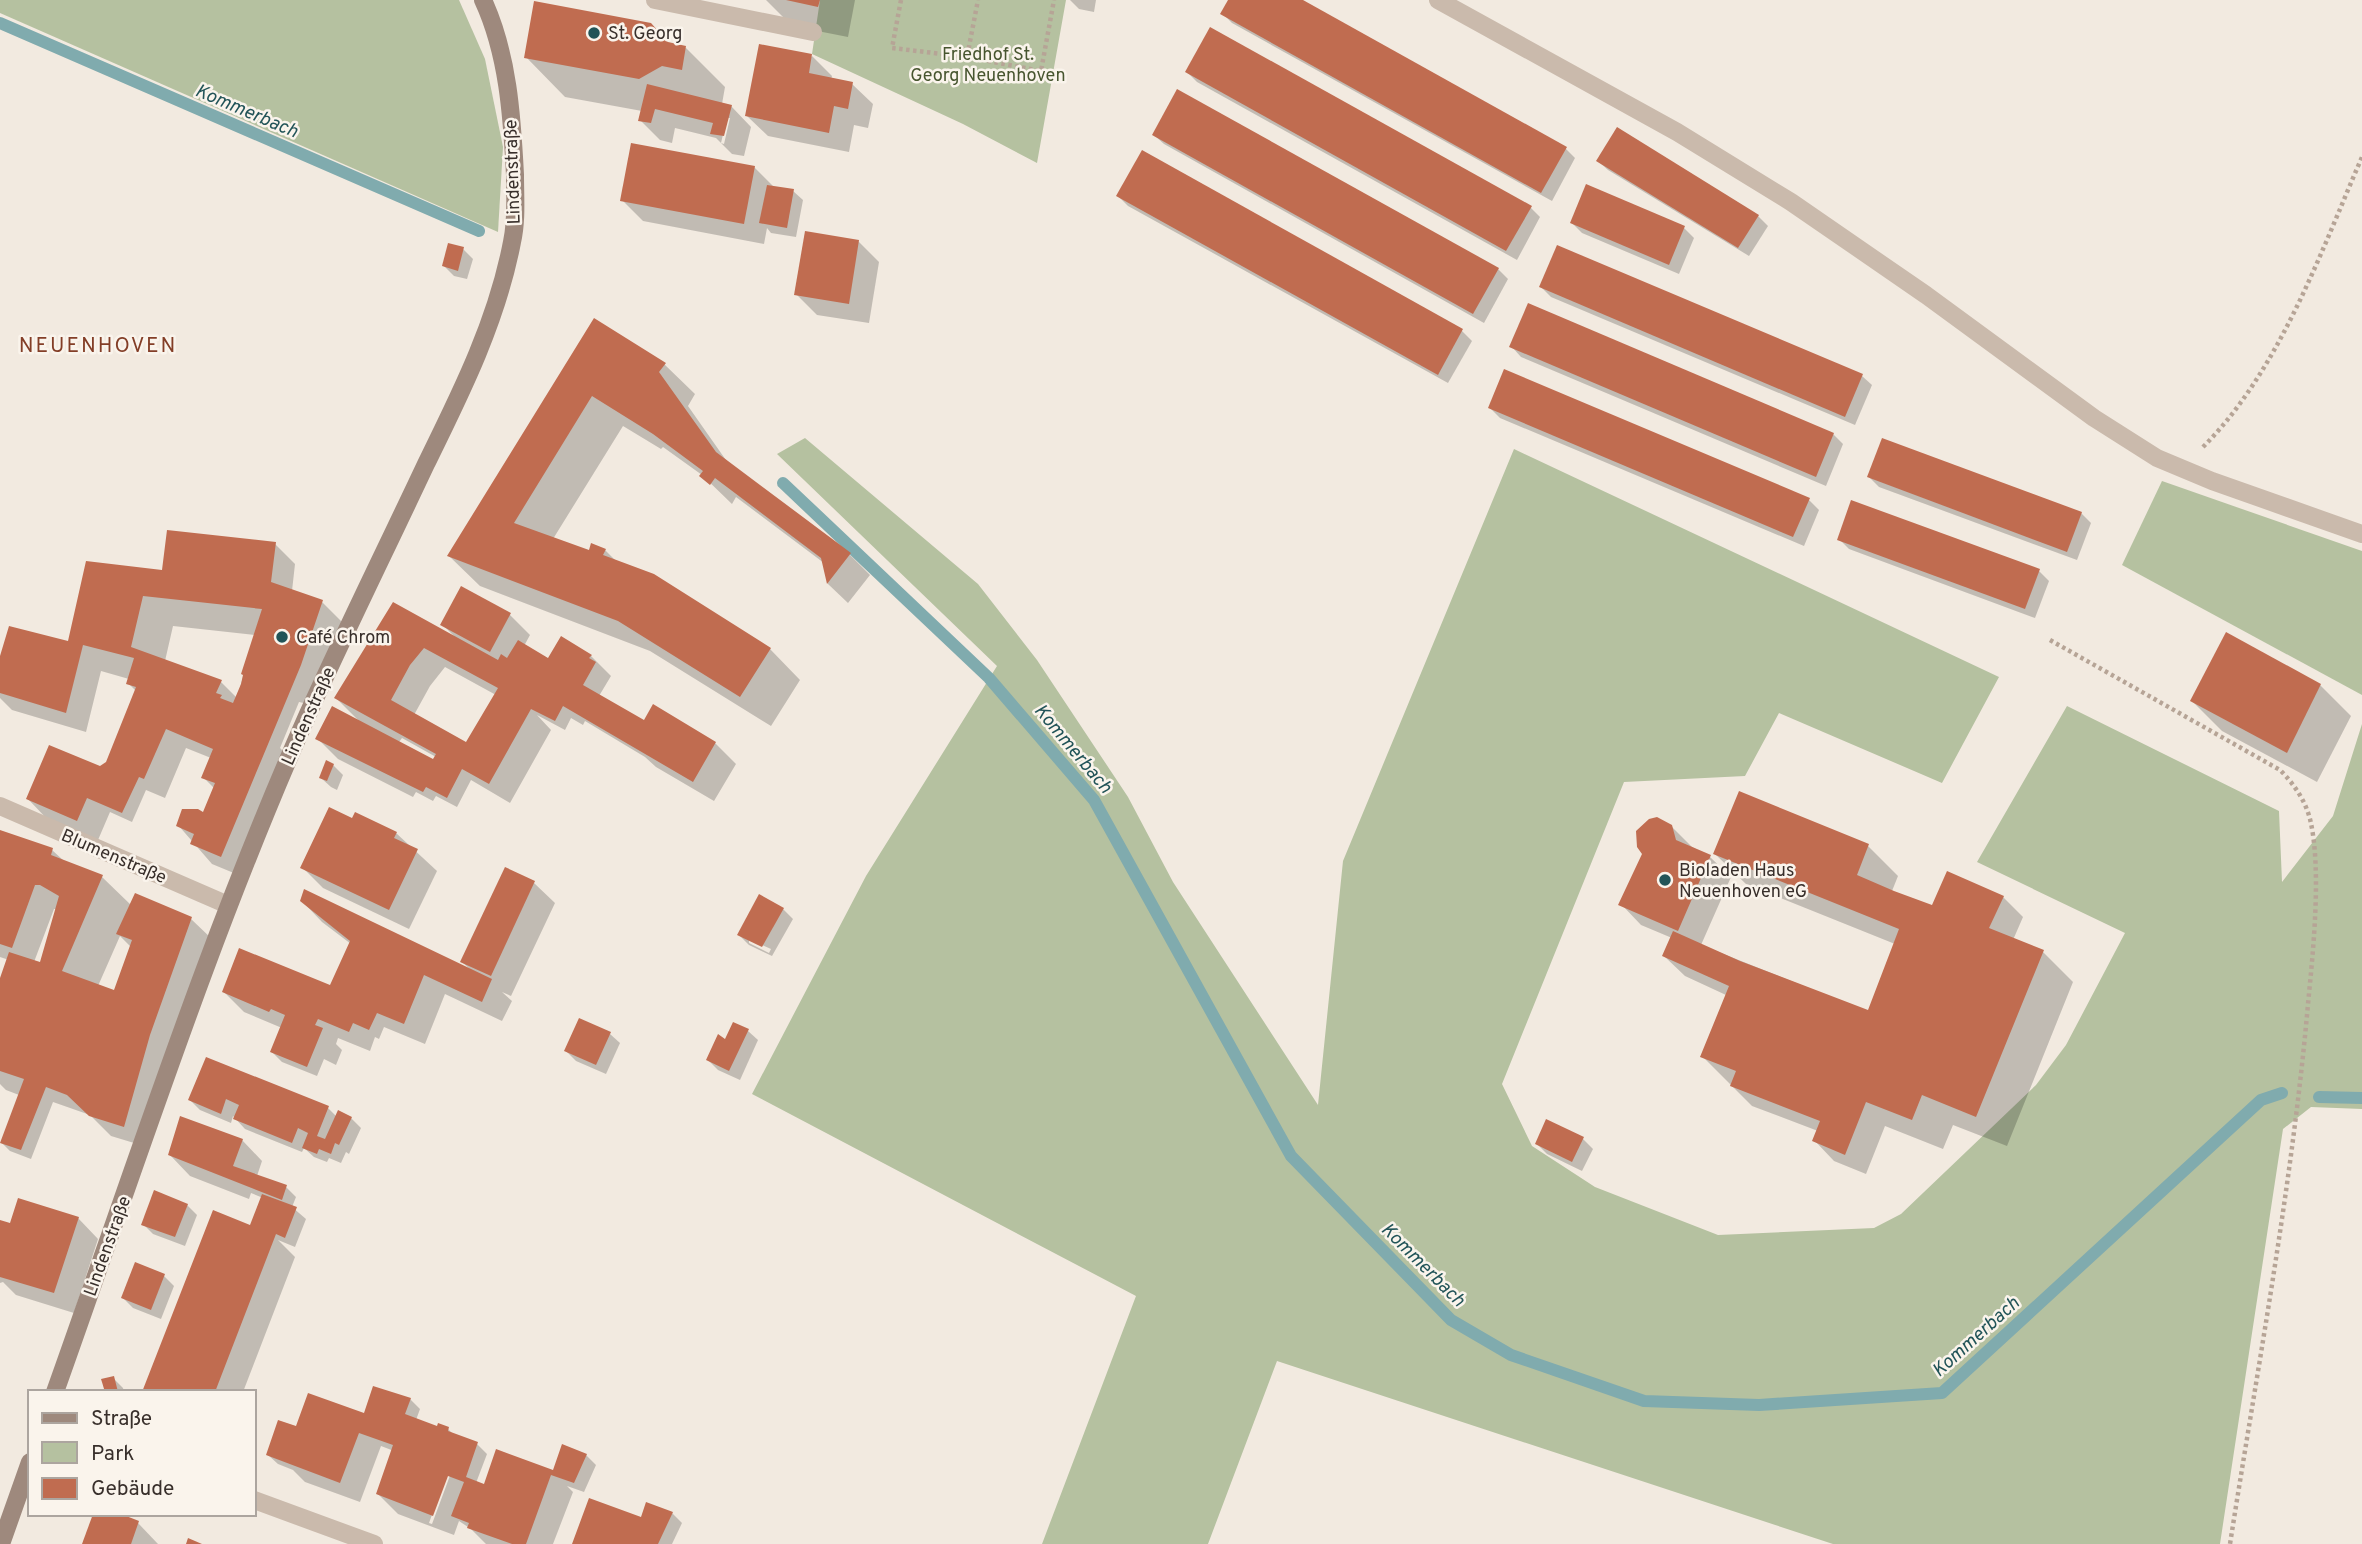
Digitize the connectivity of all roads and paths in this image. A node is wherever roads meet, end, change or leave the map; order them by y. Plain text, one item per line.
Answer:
1 (483, 0) edge
2 (655, 0) edge
3 (901, 0) edge
4 (978, 0) edge
5 (1054, 0) edge
6 (1438, 0) edge
7 (813, 32) dead end
8 (967, 57) junction
9 (2362, 158) edge
10 (2179, 468) junction
11 (2362, 534) edge
12 (2050, 640) dead end
13 (0, 806) edge
14 (228, 905) junction
15 (56, 1390) edge
16 (28, 1468) edge
17 (256, 1501) edge
18 (1, 1544) edge
19 (374, 1544) edge
20 (2230, 1544) edge

1 - 14 main road, Lindenstraße
2 - 7 street
3 - 8 path
4 - 8 path
5 - 8 path
6 - 10 street
9 - 10 path
10 - 11 street
12 - 20 path
13 - 14 street, Blumenstraße
14 - 15 main road, Lindenstraße
16 - 18 main road
17 - 19 street

